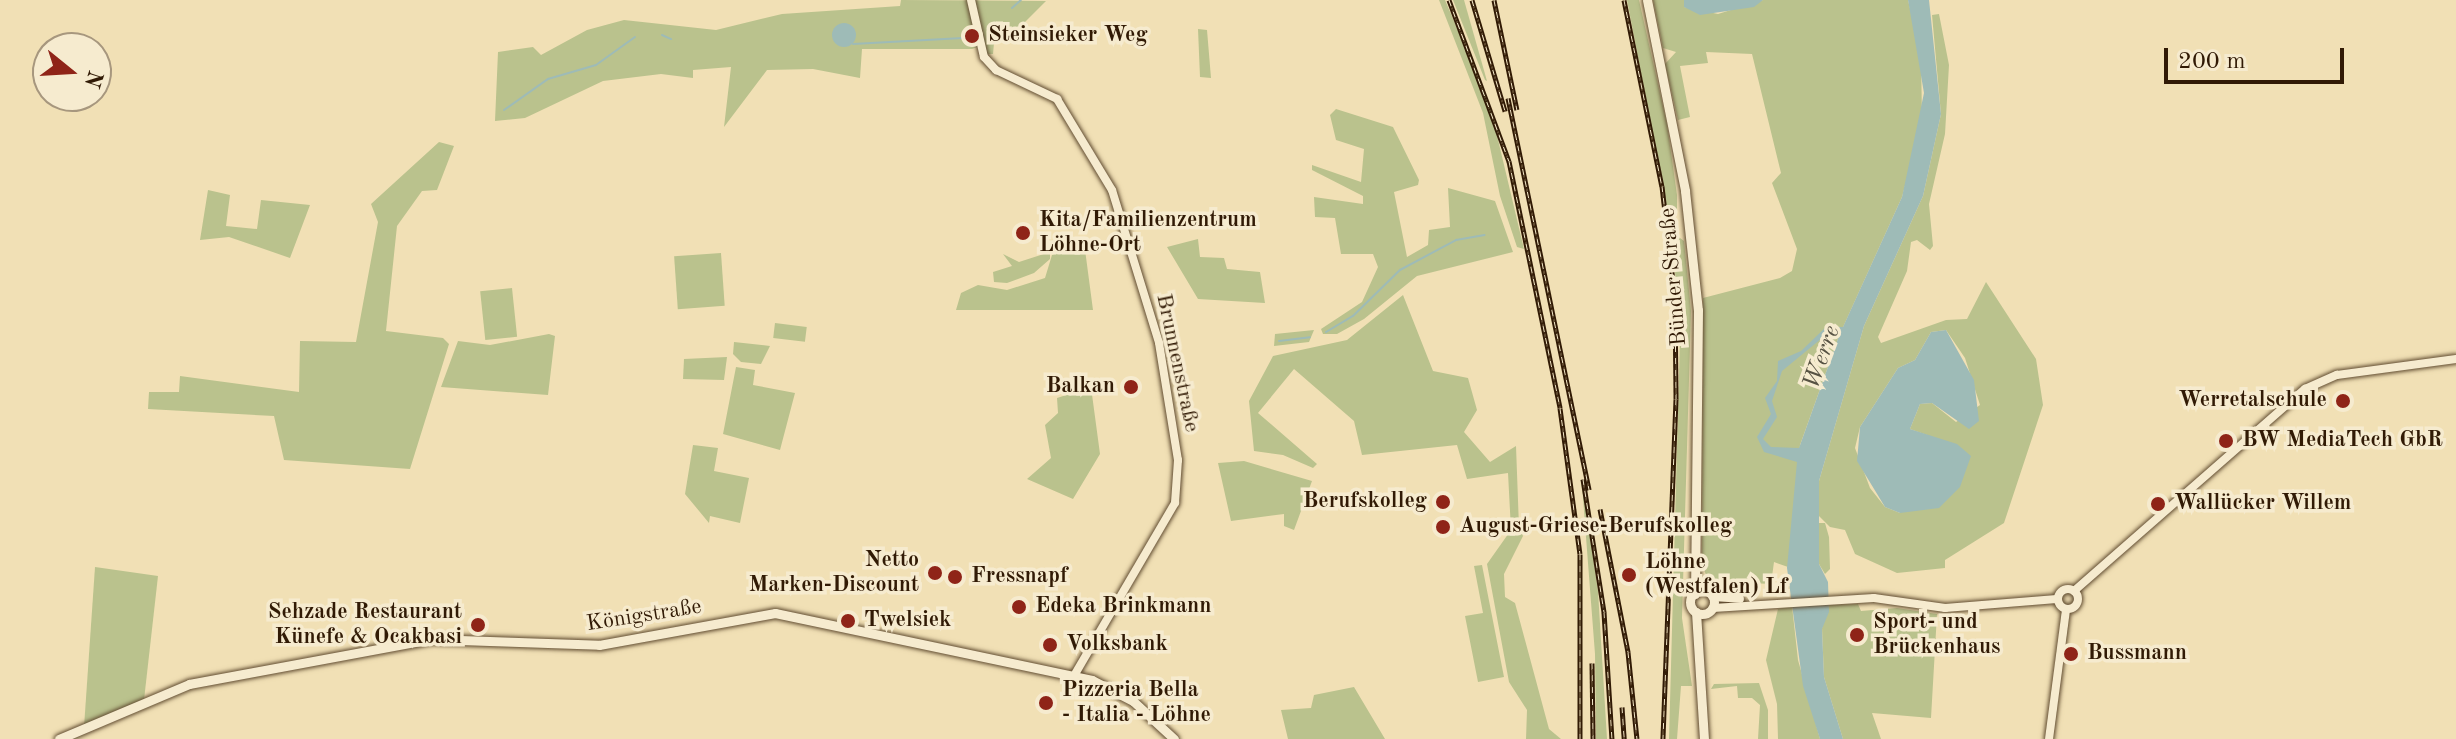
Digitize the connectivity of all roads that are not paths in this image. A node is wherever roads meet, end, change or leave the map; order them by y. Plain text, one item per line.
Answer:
1 (971, 0) edge
2 (1647, 0) edge
3 (2456, 359) edge
4 (2074, 591) junction
5 (1699, 592) junction
6 (2057, 599) junction
7 (1707, 608) junction
8 (2066, 610) junction
9 (1074, 676) junction
10 (59, 739) edge
11 (1174, 739) edge
12 (1704, 739) edge
13 (2049, 739) edge

1 - 9 street, Brunnenstraße
2 - 5 main road, Bünder Straße
3 - 4 street
4 - 6 street
4 - 8 street
5 - 7 main road
5 - 7 main road, Bünder Straße
6 - 7 street
6 - 8 street
7 - 12 main road, Bünder Straße
8 - 13 street
9 - 10 main road, Königstraße
9 - 11 main road, Königstraße

